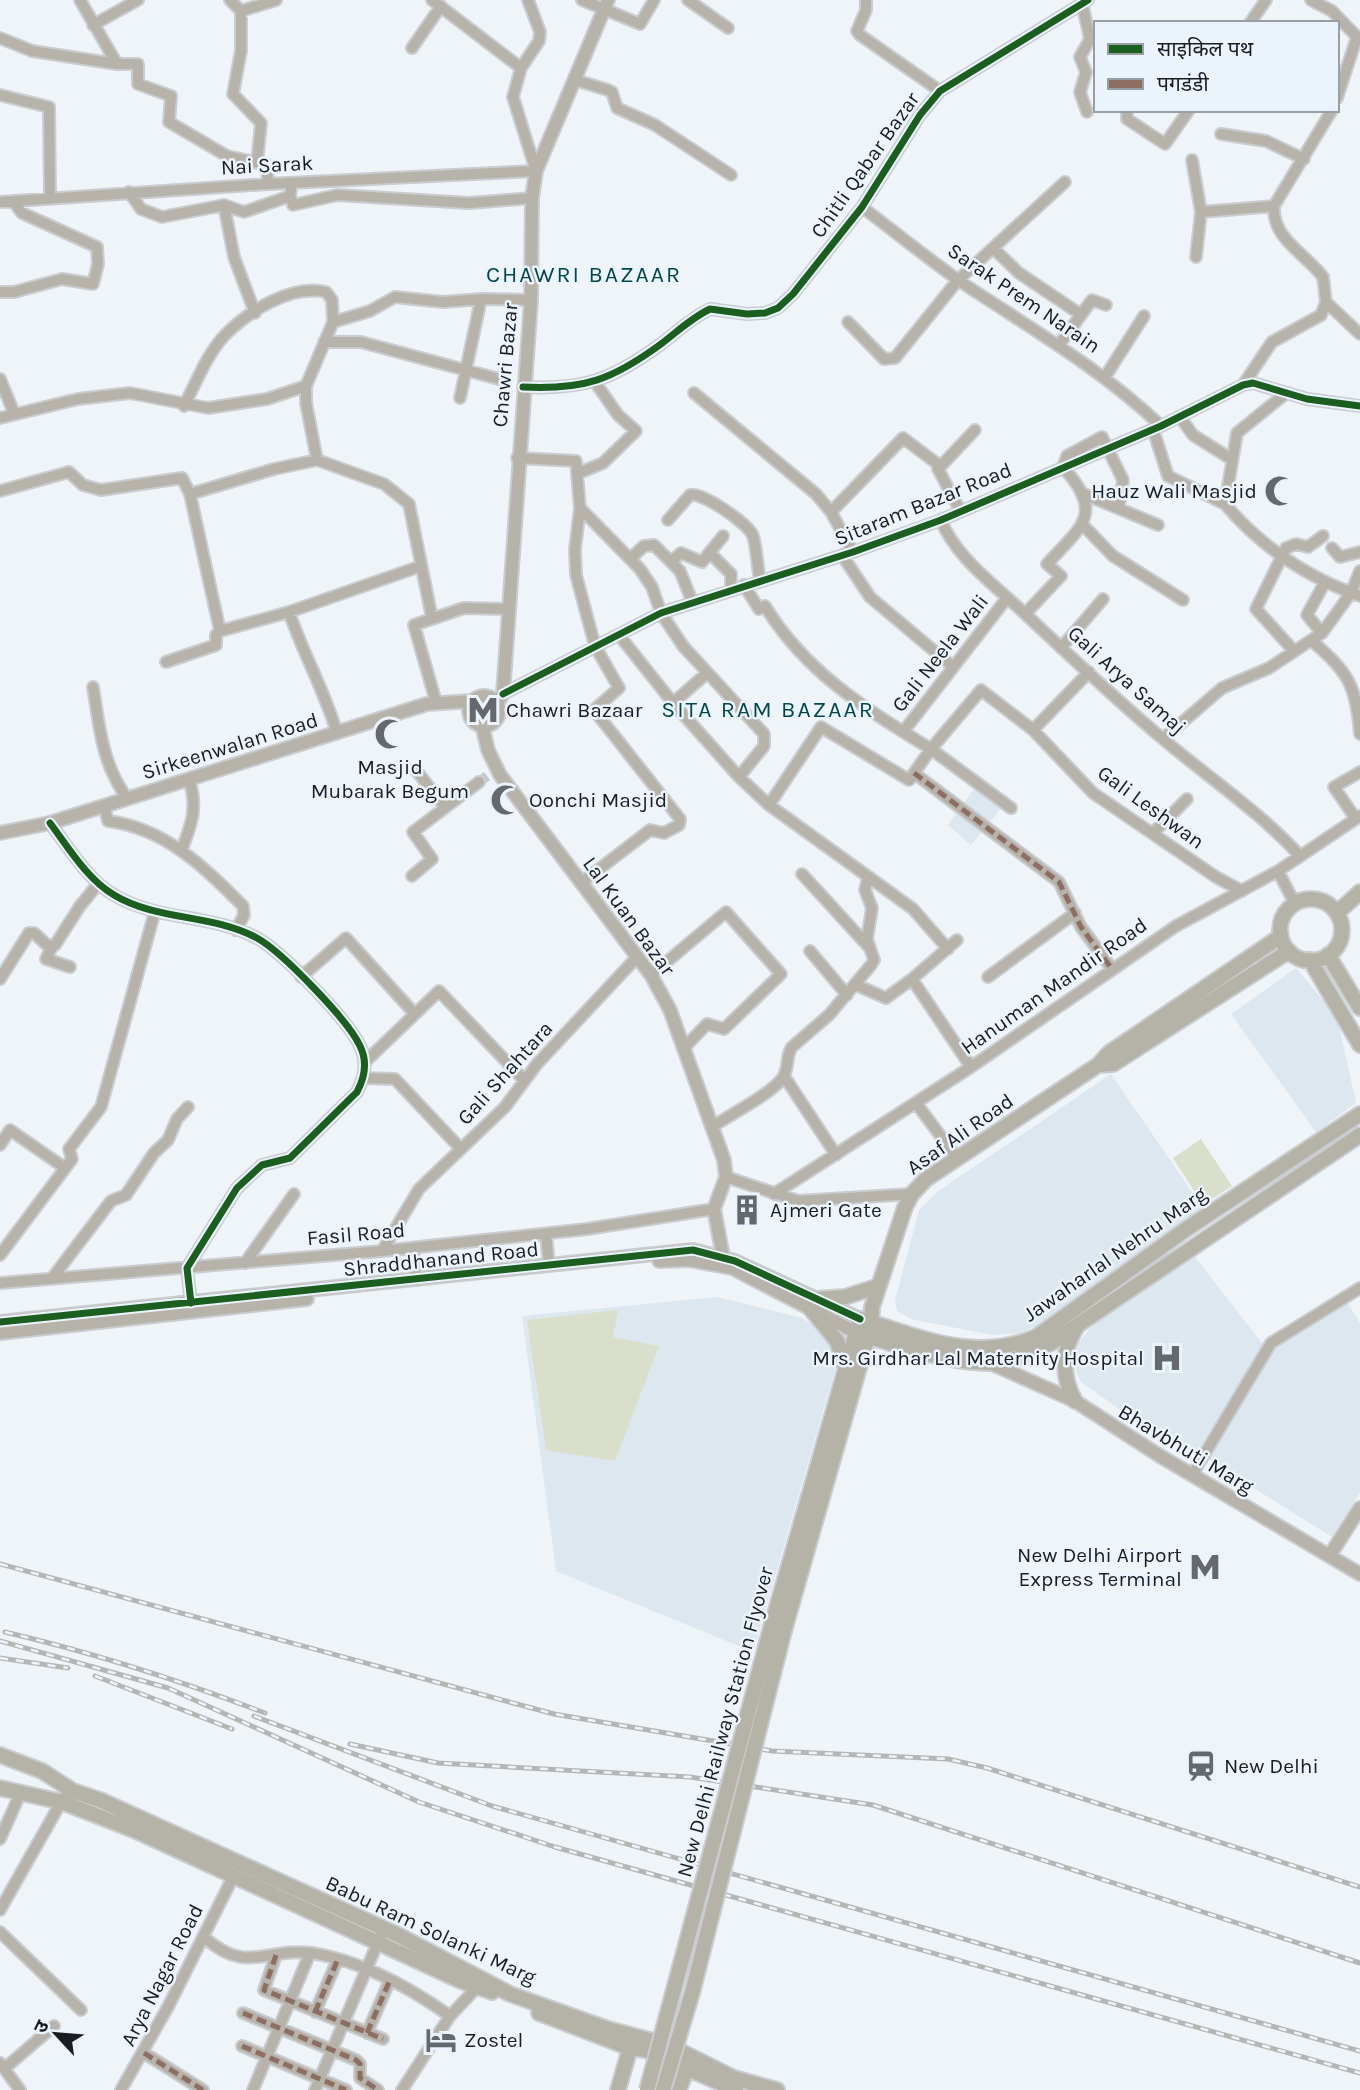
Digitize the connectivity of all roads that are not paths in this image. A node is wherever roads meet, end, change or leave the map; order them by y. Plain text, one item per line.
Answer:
1 (80, 0) edge
2 (138, 0) edge
3 (230, 0) edge
4 (276, 0) edge
5 (528, 0) edge
6 (582, 0) edge
7 (654, 0) edge
8 (688, 0) edge
9 (866, 0) edge
10 (1266, 0) edge
11 (1311, 0) edge
12 (1085, 2) edge
13 (437, 3) edge
14 (606, 5) edge
15 (241, 11) junction
16 (1251, 21) edge
17 (93, 26) junction
18 (728, 28) dead end
19 (0, 38) edge
20 (1358, 39) edge
21 (412, 48) dead end
22 (117, 64) junction
23 (521, 68) junction
24 (1091, 75) edge
25 (575, 80) junction
26 (940, 91) junction
27 (1339, 92) edge
28 (0, 95) edge
29 (1087, 112) dead end
30 (1127, 112) edge
31 (1188, 112) edge
32 (1331, 112) edge
33 (1220, 134) dead end
34 (1304, 159) junction
35 (1192, 160) dead end
36 (257, 163) junction
37 (536, 171) junction
38 (731, 174) dead end
39 (1065, 182) dead end
40 (294, 183) junction
41 (268, 184) junction
42 (129, 192) junction
43 (290, 196) junction
44 (50, 197) junction
45 (532, 198) junction
46 (13, 201) junction
47 (0, 202) edge
48 (224, 205) junction
49 (1275, 206) junction
50 (862, 207) junction
51 (1201, 212) junction
52 (993, 248) junction
53 (1196, 257) dead end
54 (958, 279) junction
55 (0, 292) edge
56 (481, 299) junction
57 (531, 300) junction
58 (1326, 302) junction
59 (1106, 305) dead end
60 (255, 313) junction
61 (1080, 314) junction
62 (1144, 316) dead end
63 (333, 322) junction
64 (848, 322) dead end
65 (1360, 332) edge
66 (324, 342) junction
67 (1059, 345) junction
68 (466, 370) junction
69 (1105, 377) junction
70 (0, 379) edge
71 (499, 379) dead end
72 (595, 382) junction
73 (1243, 385) junction
74 (306, 387) junction
75 (523, 387) junction
76 (694, 393) dead end
77 (1285, 394) junction
78 (460, 398) dead end
79 (184, 406) junction
80 (1360, 406) edge
81 (14, 413) junction
82 (1180, 417) junction
83 (0, 418) edge
84 (1157, 427) junction
85 (975, 430) dead end
86 (1106, 447) junction
87 (517, 458) junction
88 (1231, 459) junction
89 (317, 460) junction
90 (939, 465) junction
91 (1063, 467) junction
92 (579, 473) junction
93 (0, 491) edge
94 (190, 494) junction
95 (1084, 494) junction
96 (1225, 504) junction
97 (1119, 506) junction
98 (580, 508) junction
99 (960, 510) junction
100 (831, 512) junction
101 (668, 520) dead end
102 (941, 520) junction
103 (1082, 524) junction
104 (1157, 525) dead end
105 (723, 536) dead end
106 (1323, 537) dead end
107 (1332, 548) dead end
108 (1360, 552) edge
109 (710, 553) junction
110 (847, 554) junction
111 (1282, 556) junction
112 (631, 558) junction
113 (672, 561) junction
114 (421, 566) junction
115 (1360, 571) edge
116 (760, 580) junction
117 (1325, 582) junction
118 (744, 585) junction
119 (731, 589) junction
120 (1355, 595) edge
121 (1007, 598) junction
122 (1103, 599) dead end
123 (1184, 600) dead end
124 (692, 601) junction
125 (508, 609) junction
126 (289, 612) junction
127 (661, 613) junction
128 (1025, 614) junction
129 (432, 618) junction
130 (220, 631) junction
131 (1322, 633) junction
132 (619, 635) junction
133 (1312, 641) junction
134 (595, 646) junction
135 (1061, 648) junction
136 (1294, 651) junction
137 (166, 662) dead end
138 (952, 666) junction
139 (1089, 673) junction
140 (706, 674) junction
141 (93, 687) dead end
142 (1359, 697) edge
143 (500, 698) junction
144 (472, 701) junction
145 (436, 702) junction
146 (673, 704) junction
147 (482, 725) junction
148 (1032, 730) junction
149 (902, 732) junction
150 (337, 733) junction
151 (1360, 734) edge
152 (1163, 739) junction
153 (931, 749) junction
154 (415, 769) dead end
155 (1360, 772) edge
156 (912, 776) junction
157 (740, 777) junction
158 (189, 779) junction
159 (478, 782) tunnel mouth
160 (126, 799) junction
161 (1187, 799) dead end
162 (769, 805) junction
163 (104, 806) junction
164 (445, 807) junction
165 (1011, 808) dead end
166 (1358, 818) edge
167 (50, 823) junction
168 (0, 833) edge
169 (1153, 834) junction
170 (182, 849) junction
171 (1300, 856) junction
172 (1278, 871) junction
173 (802, 874) dead end
174 (412, 876) dead end
175 (868, 878) junction
176 (581, 883) junction
177 (98, 884) junction
178 (1242, 891) junction
179 (1360, 892) edge
180 (1295, 904) junction
181 (1360, 904) edge
182 (155, 911) junction
183 (1074, 913) junction
184 (1339, 917) junction
185 (236, 930) junction
186 (1281, 936) junction
187 (957, 940) dead end
188 (868, 946) junction
189 (52, 947) junction
190 (948, 948) junction
191 (810, 951) dead end
192 (1289, 951) junction
193 (1328, 955) junction
194 (637, 957) junction
195 (1310, 960) junction
196 (70, 967) dead end
197 (1112, 969) junction
198 (651, 975) junction
199 (301, 977) junction
200 (988, 977) dead end
201 (0, 979) edge
202 (912, 979) junction
203 (856, 985) junction
204 (848, 995) junction
205 (1360, 1008) edge
206 (414, 1013) junction
207 (1360, 1045) edge
208 (684, 1048) junction
209 (365, 1062) junction
210 (1098, 1065) junction
211 (971, 1067) junction
212 (784, 1076) junction
213 (364, 1078) junction
214 (524, 1080) junction
215 (916, 1103) junction
216 (188, 1107) dead end
217 (1360, 1114) edge
218 (712, 1127) junction
219 (1360, 1135) edge
220 (0, 1145) edge
221 (461, 1149) junction
222 (836, 1154) junction
223 (957, 1158) junction
224 (65, 1168) junction
225 (726, 1177) junction
226 (294, 1194) dead end
227 (774, 1194) junction
228 (912, 1194) junction
229 (714, 1209) junction
230 (546, 1234) junction
231 (413, 1248) junction
232 (382, 1251) junction
233 (0, 1255) edge
234 (723, 1262) junction
235 (245, 1263) junction
236 (549, 1265) junction
237 (187, 1268) junction
238 (53, 1277) junction
239 (416, 1280) junction
240 (0, 1283) edge
241 (879, 1286) junction
242 (1360, 1288) edge
243 (191, 1303) junction
244 (813, 1304) junction
245 (0, 1322) edge
246 (1079, 1324) junction
247 (864, 1328) junction
248 (0, 1333) edge
249 (899, 1346) junction
250 (989, 1363) junction
251 (851, 1366) junction
252 (1075, 1401) junction
253 (1192, 1475) junction
254 (1360, 1508) edge
255 (1329, 1555) junction
256 (1360, 1574) edge
257 (777, 1631) junction
258 (0, 1755) edge
259 (0, 1787) edge
260 (70, 1790) junction
261 (21, 1792) junction
262 (62, 1802) junction
263 (137, 1824) junction
264 (0, 1839) edge
265 (180, 1843) junction
266 (234, 1875) junction
267 (0, 1910) edge
268 (329, 1911) junction
269 (0, 1932) edge
270 (381, 1934) junction
271 (205, 1938) junction
272 (310, 1953) junction
273 (276, 1955) junction
274 (338, 1959) junction
275 (365, 1968) junction
276 (390, 1980) junction
277 (482, 1983) junction
278 (289, 2001) junction
279 (81, 2010) dead end
280 (243, 2012) dead end
281 (315, 2012) junction
282 (450, 2016) junction
283 (341, 2023) junction
284 (54, 2026) dead end
285 (278, 2028) junction
286 (367, 2033) junction
287 (383, 2039) dead end
288 (632, 2042) junction
289 (242, 2046) dead end
290 (330, 2051) junction
291 (144, 2053) junction
292 (267, 2057) junction
293 (689, 2063) junction
294 (2, 2065) edge
295 (320, 2078) junction
296 (20, 2090) edge
297 (121, 2090) edge
298 (203, 2090) edge
299 (253, 2090) edge
300 (315, 2090) edge
301 (346, 2090) edge
302 (378, 2090) edge
303 (402, 2090) edge
304 (618, 2090) edge
305 (647, 2090) edge
306 (663, 2090) edge
307 (679, 2090) edge
308 (736, 2090) edge
309 (777, 2090) edge

1 - 17 street
2 - 17 street
3 - 15 street
4 - 15 street
5 - 23 street
6 - 14 street
7 - 14 street
8 - 18 street
9 - 26 street
10 - 16 street
11 - 20 street
12 - 24 street
12 - 26 street, Chitli Qabar Bazar
13 - 21 street
13 - 23 street
14 - 25 street, Chawri Bazar
15 - 36 street
17 - 22 street
19 - 22 street
20 - 27 street
22 - 36 street
23 - 37 street
24 - 29 street
25 - 37 street, Chawri Bazar
25 - 38 street
26 - 50 street, Chitli Qabar Bazar
28 - 44 street
30 - 31 street
32 - 34 street
33 - 34 street
34 - 49 street
35 - 51 street
36 - 41 street
37 - 40 street, Nai Sarak
37 - 45 street, Chawri Bazar
39 - 52 street
40 - 41 street, Nai Sarak
40 - 43 street
41 - 42 street, Nai Sarak
42 - 44 street, Nai Sarak
42 - 48 street
43 - 45 street
43 - 48 street
44 - 46 street, Nai Sarak
45 - 57 street, Chawri Bazar
46 - 47 street, Nai Sarak
46 - 55 street
48 - 60 street
49 - 51 street
49 - 58 street
50 - 54 street, Sarak Prem Narain
50 - 72 street, Chitli Qabar Bazar
51 - 53 street
52 - 54 street
52 - 61 street
54 - 64 street
54 - 67 street, Sarak Prem Narain
56 - 57 street
56 - 63 street
56 - 68 street
57 - 75 street, Chawri Bazar
58 - 65 street
58 - 73 street
59 - 61 street
60 - 63 street
60 - 79 street
61 - 67 street
62 - 69 street
63 - 66 street
66 - 68 street
66 - 74 street
67 - 69 street, Sarak Prem Narain
68 - 71 street
68 - 78 street
69 - 84 street, Sarak Prem Narain
70 - 81 street
72 - 75 street, Chitli Qabar Bazar
72 - 92 street
73 - 77 street
73 - 82 street, Sitaram Bazar Road
74 - 79 street
74 - 89 street
75 - 87 street, Chawri Bazar
76 - 100 street
77 - 80 street
77 - 88 street
79 - 81 street
81 - 83 street
82 - 84 street, Sitaram Bazar Road
82 - 88 street
84 - 86 street, Sitaram Bazar Road
84 - 96 street
85 - 90 street
86 - 91 street, Sitaram Bazar Road
86 - 97 street
87 - 92 street
87 - 125 street, Chawri Bazar
88 - 96 street
89 - 94 street
89 - 114 street
90 - 99 street
90 - 100 street
91 - 95 street
91 - 99 street, Sitaram Bazar Road
92 - 98 street
93 - 94 street
94 - 130 street
95 - 97 street
95 - 103 street
96 - 111 street
97 - 104 street
98 - 112 street
98 - 134 street
99 - 102 street, Sitaram Bazar Road
100 - 110 street
101 - 116 street
102 - 110 street, Sitaram Bazar Road
102 - 121 street, Gali Arya Samaj
103 - 123 street
103 - 128 street
105 - 109 street
106 - 111 street
107 - 108 street
109 - 113 street
109 - 119 street
110 - 116 street, Sitaram Bazar Road
110 - 138 street
111 - 117 street
111 - 136 street
112 - 113 street
112 - 127 street
113 - 124 street
114 - 126 street
114 - 129 street
115 - 120 street
116 - 118 street, Sitaram Bazar Road
117 - 120 street
117 - 131 street
118 - 119 street, Sitaram Bazar Road
118 - 149 street
119 - 124 street, Sitaram Bazar Road
120 - 131 street
121 - 128 street, Gali Arya Samaj
121 - 138 street, Gali Neela Wali
122 - 135 street
124 - 127 street, Sitaram Bazar Road
125 - 129 street
125 - 143 street, Chawri Bazar
126 - 130 street
126 - 150 street
127 - 132 street, Sitaram Bazar Road
127 - 140 street
128 - 135 street, Gali Arya Samaj
129 - 145 street
130 - 137 street
131 - 133 street
132 - 134 street, Sitaram Bazar Road
132 - 146 street
133 - 136 street
133 - 142 street
134 - 143 street, Sitaram Bazar Road
134 - 176 street
135 - 139 street, Gali Arya Samaj
136 - 152 street
138 - 149 street, Gali Neela Wali
139 - 148 street
139 - 152 street, Gali Arya Samaj
140 - 146 street
140 - 157 street
141 - 160 street
142 - 151 street
143 - 144 street
143 - 147 street
144 - 145 street, Sirkeenwalan Road
144 - 147 street
145 - 150 street, Sirkeenwalan Road
146 - 157 street
147 - 176 street, Lal Kuan Bazar
148 - 153 street, Gali Leshwan
148 - 169 street, Gali Leshwan
149 - 153 street
150 - 158 street, Sirkeenwalan Road
152 - 171 street, Gali Arya Samaj
153 - 156 street
153 - 165 street
154 - 164 street
155 - 166 street
156 - 162 street
156 - 183 street
157 - 162 street
158 - 160 street, Sirkeenwalan Road
158 - 170 street
159 - 164 street
160 - 163 street, Sirkeenwalan Road
161 - 169 street
162 - 175 street
163 - 167 street, Sirkeenwalan Road
163 - 170 street
164 - 174 street
166 - 171 street, Hanuman Mandir Road
167 - 168 street, Sirkeenwalan Road
167 - 177 street
169 - 178 street, Gali Leshwan
170 - 185 street
171 - 172 street, Hanuman Mandir Road
172 - 178 street, Hanuman Mandir Road
172 - 180 street
173 - 188 street
175 - 188 street
175 - 190 street
176 - 194 street, Lal Kuan Bazar
177 - 182 street
177 - 189 street
178 - 197 street, Hanuman Mandir Road
179 - 184 main road
180 - 184 main road
180 - 186 main road
181 - 184 main road
182 - 185 street
182 - 224 street
183 - 197 street
183 - 200 street
184 - 193 main road
185 - 199 street
186 - 192 main road
186 - 210 main road, Asaf Ali Road
187 - 190 street
188 - 203 street
189 - 196 street
189 - 201 street
190 - 202 street
191 - 204 street
192 - 195 main road
192 - 210 main road, Asaf Ali Road
193 - 195 main road
193 - 205 main road
194 - 198 street, Lal Kuan Bazar
194 - 214 street, Gali Shahtara
195 - 207 main road
197 - 211 street, Hanuman Mandir Road
198 - 208 street, Lal Kuan Bazar
198 - 208 street
199 - 206 street
199 - 209 street
202 - 203 street
202 - 211 street
203 - 204 street
204 - 212 street
206 - 209 street
206 - 214 street
208 - 218 street, Lal Kuan Bazar
209 - 213 street
210 - 223 main road, Asaf Ali Road
211 - 215 street, Hanuman Mandir Road
212 - 218 street
212 - 222 street
213 - 221 street
213 - 237 street
214 - 221 street, Gali Shahtara
215 - 222 street, Hanuman Mandir Road
215 - 223 street
216 - 238 street
217 - 247 main road, Jawaharlal Nehru Marg
218 - 225 street, Lal Kuan Bazar
219 - 246 main road, Jawaharlal Nehru Marg
220 - 224 street
221 - 232 street, Gali Shahtara
222 - 227 street, Hanuman Mandir Road
223 - 228 main road, Asaf Ali Road
224 - 233 street
225 - 227 street
225 - 229 street
226 - 235 street
227 - 228 street
228 - 241 main road, Asaf Ali Road
229 - 230 street, Fasil Road
229 - 234 street
230 - 231 street, Fasil Road
230 - 236 street
231 - 232 street, Fasil Road
231 - 239 street
232 - 235 street, Fasil Road
234 - 236 street, Shraddhanand Road
234 - 244 street, Shraddhanand Road
234 - 248 street, Shraddhanand Road
235 - 237 street, Fasil Road
236 - 239 street, Shraddhanand Road
237 - 238 street, Fasil Road
237 - 243 street
238 - 240 street, Fasil Road
239 - 243 street, Shraddhanand Road
241 - 244 main road
241 - 247 main road, Asaf Ali Road
242 - 253 street
243 - 245 street, Shraddhanand Road
244 - 247 street, Shraddhanand Road
244 - 251 main road
246 - 250 main road, Jawaharlal Nehru Marg
246 - 252 main road
247 - 249 main road, Jawaharlal Nehru Marg
247 - 251 main road, New Delhi Railway Station Flyover
249 - 250 main road, Jawaharlal Nehru Marg
249 - 251 main road
250 - 252 street, Bhavbhuti Marg
251 - 257 main road, New Delhi Railway Station Flyover
252 - 253 street, Bhavbhuti Marg
253 - 255 street, Bhavbhuti Marg
254 - 255 street
255 - 256 street, Bhavbhuti Marg
257 - 305 main road, New Delhi Railway Station Flyover, bridge
257 - 306 main road, New Delhi Railway Station Flyover, bridge
258 - 260 main road, Babu Ram Solanki Marg
259 - 261 main road, Babu Ram Solanki Marg
260 - 262 street
260 - 263 main road, Babu Ram Solanki Marg
261 - 262 main road, Babu Ram Solanki Marg
261 - 264 street
262 - 263 main road, Babu Ram Solanki Marg
262 - 267 street
263 - 265 main road, Babu Ram Solanki Marg
265 - 266 main road, Babu Ram Solanki Marg
265 - 268 main road, Babu Ram Solanki Marg
266 - 268 main road, Babu Ram Solanki Marg
266 - 271 street, Arya Nagar Road
268 - 270 main road, Babu Ram Solanki Marg
269 - 279 street
270 - 275 street
270 - 277 main road, Babu Ram Solanki Marg
271 - 273 street
271 - 291 street, Arya Nagar Road
272 - 273 street
272 - 274 street
272 - 278 street
273 - 278 street
274 - 275 street
274 - 281 street
275 - 276 street
275 - 283 street
276 - 282 street
276 - 286 street
277 - 282 street
277 - 288 main road, Babu Ram Solanki Marg
278 - 281 street
278 - 285 street
280 - 285 street
281 - 283 street
282 - 303 street
283 - 286 street
283 - 290 street
284 - 294 street
285 - 290 street
285 - 292 street
286 - 287 street
288 - 293 main road, Babu Ram Solanki Marg
288 - 304 main road
289 - 292 street
290 - 295 street
290 - 302 street
291 - 297 street, Arya Nagar Road
291 - 298 street
292 - 295 street
292 - 299 street
293 - 307 main road
293 - 308 main road, Babu Ram Solanki Marg
293 - 309 main road, Babu Ram Solanki Marg
294 - 296 street
295 - 300 street
295 - 301 street

